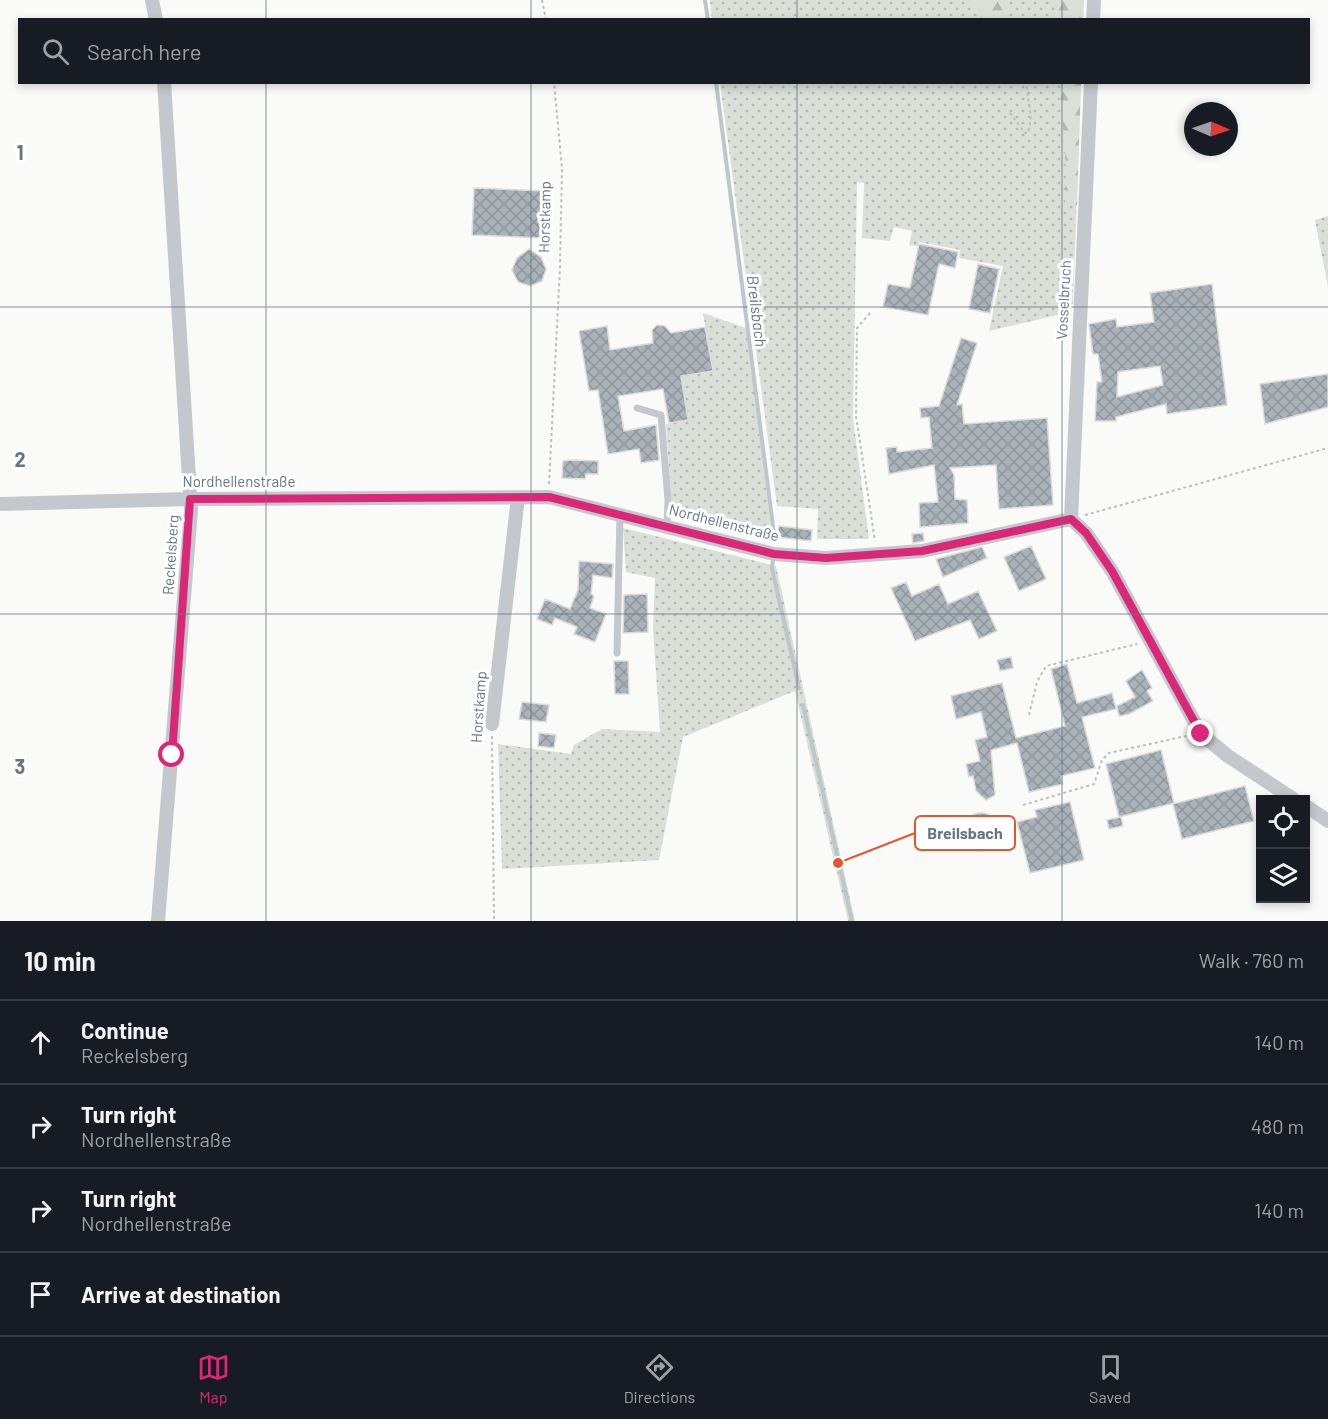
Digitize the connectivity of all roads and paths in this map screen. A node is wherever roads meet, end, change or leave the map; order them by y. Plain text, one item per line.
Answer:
1 (152, 0) edge
2 (542, 0) edge
3 (1094, 0) edge
4 (156, 18) edge
5 (546, 18) edge
6 (1093, 18) edge
7 (164, 84) edge
8 (554, 84) edge
9 (1026, 84) edge
10 (1090, 84) edge
11 (1010, 112) dead end
12 (870, 313) dead end
13 (636, 408) dead end
14 (1328, 448) edge
15 (518, 497) junction
16 (549, 497) junction
17 (190, 499) junction
18 (0, 504) edge
19 (620, 514) junction
20 (1071, 519) junction
21 (667, 525) junction
22 (877, 556) junction
23 (1148, 639) junction
24 (617, 653) dead end
25 (1029, 715) dead end
26 (492, 724) joint
27 (1201, 734) junction
28 (1287, 795) edge
29 (1023, 805) dead end
30 (1310, 809) edge
31 (1328, 821) edge
32 (158, 921) edge
33 (494, 921) edge

1 - 4 street
2 - 5 path
3 - 6 street
7 - 17 street, Reckelsberg
8 - 16 path, Horstkamp
9 - 11 path
10 - 20 street, Vosselbruch
12 - 22 path
13 - 21 lane
14 - 20 path
15 - 16 street, Nordhellenstraße
15 - 17 street, Nordhellenstraße
15 - 26 street, Horstkamp
16 - 19 street, Nordhellenstraße
17 - 18 street, Nordhellenstraße
17 - 32 street, Reckelsberg
19 - 21 street, Nordhellenstraße
19 - 24 lane
20 - 22 street, Nordhellenstraße
20 - 23 street
21 - 22 street, Nordhellenstraße
23 - 25 path
23 - 27 street
26 - 33 path, Horstkamp
27 - 28 street
27 - 29 path
30 - 31 street

